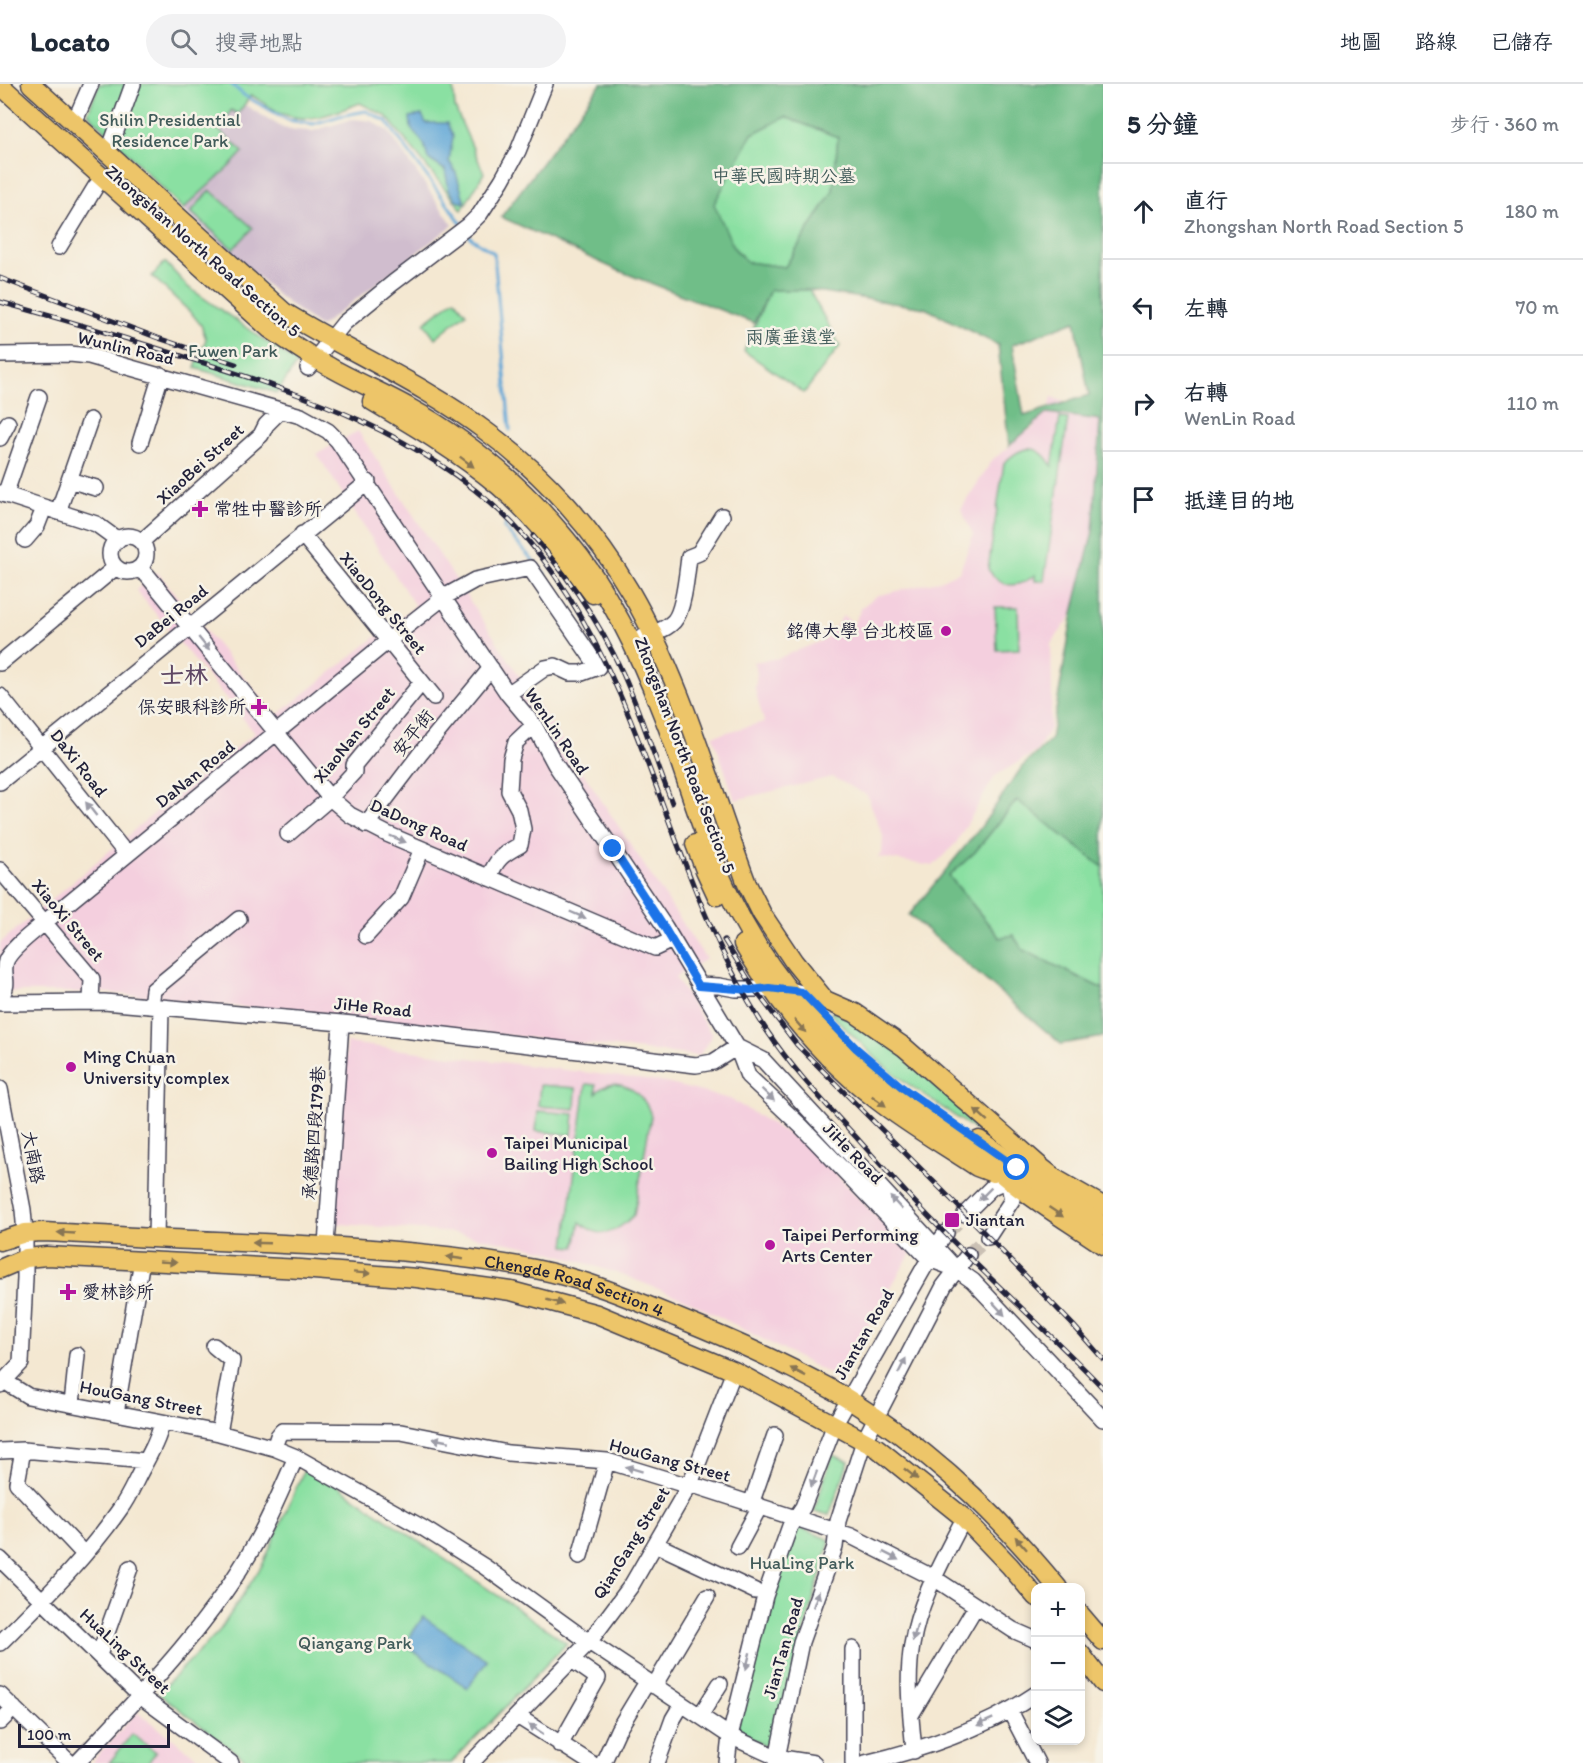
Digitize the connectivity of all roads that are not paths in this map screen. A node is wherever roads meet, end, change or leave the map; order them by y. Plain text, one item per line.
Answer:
1 (14, 84) edge
2 (32, 84) edge
3 (91, 84) edge
4 (133, 84) edge
5 (545, 84) edge
6 (0, 85) edge
7 (0, 101) edge
8 (74, 123) junction
9 (36, 126) junction
10 (106, 151) junction
11 (96, 186) junction
12 (59, 247) dead end
13 (0, 355) edge
14 (319, 355) junction
15 (161, 375) junction
16 (39, 397) dead end
17 (280, 411) junction
18 (90, 420) dead end
19 (8, 423) dead end
20 (0, 438) edge
21 (140, 443) dead end
22 (69, 480) junction
23 (368, 482) junction
24 (96, 488) dead end
25 (3, 494) edge
26 (51, 510) junction
27 (722, 516) dead end
28 (302, 534) junction
29 (25, 540) dead end
30 (118, 540) junction
31 (141, 542) junction
32 (116, 567) junction
33 (138, 569) junction
34 (444, 597) junction
35 (189, 626) junction
36 (647, 636) junction
37 (388, 641) junction
38 (0, 663) edge
39 (491, 668) junction
40 (422, 682) junction
41 (508, 694) junction
42 (0, 696) edge
43 (434, 697) dead end
44 (534, 725) junction
45 (276, 733) junction
46 (42, 748) junction
47 (0, 782) edge
48 (330, 798) junction
49 (366, 825) junction
50 (288, 834) dead end
51 (422, 849) junction
52 (127, 855) junction
53 (0, 870) edge
54 (489, 878) junction
55 (239, 919) dead end
56 (45, 922) junction
57 (366, 936) dead end
58 (672, 940) junction
59 (699, 986) junction
60 (786, 990) junction
61 (0, 998) edge
62 (825, 1000) junction
63 (91, 1001) junction
64 (0, 1003) edge
65 (156, 1006) junction
66 (341, 1023) junction
67 (737, 1047) junction
68 (0, 1089) edge
69 (1017, 1167) junction
70 (1103, 1206) edge
71 (965, 1214) tunnel mouth
72 (1103, 1226) edge
73 (25, 1233) junction
74 (988, 1237) tunnel mouth
75 (2, 1238) edge
76 (156, 1238) junction
77 (326, 1245) junction
78 (1103, 1245) edge
79 (937, 1246) junction
80 (968, 1256) tunnel mouth
81 (26, 1258) junction
82 (142, 1260) junction
83 (0, 1269) edge
84 (956, 1269) junction
85 (214, 1346) dead end
86 (77, 1355) dead end
87 (734, 1371) junction
88 (2, 1383) edge
89 (849, 1400) junction
90 (72, 1404) junction
91 (116, 1413) junction
92 (876, 1418) junction
93 (1103, 1419) edge
94 (162, 1422) junction
95 (835, 1424) junction
96 (219, 1433) junction
97 (775, 1435) dead end
98 (864, 1441) junction
99 (274, 1448) junction
100 (23, 1450) junction
101 (0, 1451) edge
102 (296, 1457) junction
103 (146, 1461) junction
104 (608, 1461) junction
105 (690, 1484) junction
106 (756, 1505) junction
107 (964, 1518) junction
108 (796, 1519) junction
109 (838, 1531) junction
110 (657, 1545) junction
111 (738, 1547) dead end
112 (84, 1554) junction
113 (580, 1556) dead end
114 (0, 1558) edge
115 (130, 1568) dead end
116 (934, 1578) junction
117 (1055, 1583) edge
118 (755, 1591) dead end
119 (1031, 1592) edge
120 (707, 1597) dead end
121 (42, 1601) junction
122 (976, 1606) junction
123 (1085, 1620) edge
124 (1031, 1638) edge
125 (1103, 1640) edge
126 (589, 1642) junction
127 (0, 1643) edge
128 (853, 1649) dead end
129 (1085, 1654) edge
130 (99, 1655) junction
131 (572, 1660) junction
132 (1085, 1662) edge
133 (1103, 1683) edge
134 (651, 1684) junction
135 (720, 1684) dead end
136 (0, 1695) edge
137 (140, 1696) junction
138 (1031, 1697) edge
139 (681, 1704) junction
140 (14, 1708) junction
141 (1010, 1711) junction
142 (911, 1715) junction
143 (517, 1716) junction
144 (700, 1716) junction
145 (0, 1722) edge
146 (730, 1736) junction
147 (560, 1745) junction
148 (914, 1751) junction
149 (776, 1760) edge
150 (475, 1762) edge
151 (70, 1763) edge
152 (76, 1763) edge
153 (231, 1763) edge
154 (591, 1763) edge
155 (603, 1763) edge
156 (657, 1763) edge
157 (727, 1763) edge
158 (814, 1763) edge
159 (853, 1763) edge
160 (865, 1763) edge
161 (1037, 1763) edge

1 - 14 main road, Zhongshan North Road Section 5
2 - 8 main road, Zhongshan North Road Section 5
3 - 8 street
4 - 10 street
5 - 14 street
6 - 9 main road, Zhongshan North Road Section 5
7 - 9 main road, Zhongshan North Road Section 5
8 - 10 main road, Zhongshan North Road Section 5
9 - 11 main road, Zhongshan North Road Section 5
9 - 14 main road, Zhongshan North Road Section 5
10 - 14 main road, Zhongshan North Road Section 5
11 - 12 street
11 - 14 main road, Zhongshan North Road Section 5
13 - 15 street, Wunlin Road
14 - 36 main road, Zhongshan North Road Section 5
14 -> 60 main road, Zhongshan North Road Section 5
15 - 17 street, Wunlin Road
15 - 21 street
16 - 25 street
17 - 23 street, WenLin Road
17 - 31 street, XiaoBei Street
18 - 22 street
19 - 20 street
22 - 24 street
22 - 26 street
23 - 28 street, DaBei Road
23 - 34 street, WenLin Road
25 - 26 street
26 - 29 street
26 - 30 street
27 - 36 street
28 - 35 street, DaBei Road
28 - 37 street, XiaoDong Street
30 - 31 street
30 - 32 street
31 - 33 street
32 - 33 street
32 - 38 street
33 - 35 street, DaDong Road
34 - 37 street, DaNan Road
34 - 39 street, WenLin Road
34 - 41 street, DaNan Road
35 -> 45 street, DaDong Road
35 - 46 street, DaBei Road
36 - 60 main road, Zhongshan North Road Section 5
36 - 62 main road, Zhongshan North Road Section 5
37 - 40 street, XiaoDong Street
37 - 45 street, DaNan Road
39 - 41 street, WenLin Road
39 - 49 street, 安平街
40 - 43 street, XiaoDong Street
40 - 48 street, XiaoNan Street
41 - 44 street, WenLin Road
42 - 46 street, DaXi Road
44 - 54 street
44 - 58 street, WenLin Road
45 - 48 street, DaDong Road
45 - 52 street, DaNan Road
46 - 47 street, DaBei Road
52 -> 46 street, DaXi Road
48 - 49 street, DaDong Road
48 - 50 street, XiaoNan Street
49 -> 51 street, DaDong Road
51 - 54 street, DaDong Road
51 - 57 street
52 - 56 street, DaNan Road
53 - 56 street, XiaoXi Street
54 -> 58 street, DaDong Road
55 - 65 street
56 - 61 street, DaNan Road
56 - 63 street, XiaoXi Street
58 - 59 street, WenLin Road
59 - 60 street
59 - 67 street, WenLin Road
60 - 62 street
60 - 69 main road, Zhongshan North Road Section 5
60 -> 69 main road, Zhongshan North Road Section 5
69 -> 62 main road, Zhongshan North Road Section 5
63 - 64 street, JiHe Road
63 - 65 street, JiHe Road
65 - 66 street, JiHe Road
65 - 76 street
66 - 67 street, JiHe Road
66 - 77 street, 承德路四段179巷
67 - 79 street, JiHe Road
68 - 73 street, 大南路
69 - 70 main road, Zhongshan North Road Section 5
69 -> 71 street
69 - 72 main road, Zhongshan North Road Section 5
69 - 74 street
69 -> 78 main road, Zhongshan North Road Section 5
73 - 75 main road, Chengde Road Section 4
76 -> 73 main road, Chengde Road Section 4
73 - 81 street
77 -> 76 main road, Chengde Road Section 4
89 -> 77 main road, Chengde Road Section 4
79 - 84 street, JiHe Road
79 - 89 street, Jiantan Road
80 - 84 street
81 - 82 main road, Chengde Road Section 4
81 - 83 main road, Chengde Road Section 4
81 - 88 street
82 -> 87 main road, Chengde Road Section 4
82 - 91 street
92 -> 84 street
84 -> 93 street, JiHe Road
85 - 96 street
86 - 90 street
87 - 95 main road, Chengde Road Section 4
87 - 105 street, QianGang Street
88 - 90 street, HouGang Street
89 - 92 main road, Chengde Road Section 4
89 - 95 street, Jiantan Road
90 - 91 street, HouGang Street
91 - 94 street, HouGang Street
92 - 98 street
117 -> 92 main road, Chengde Road Section 4
94 - 96 street, HouGang Street
94 - 103 street
95 - 98 main road, Chengde Road Section 4
95 -> 108 street, Jiantan Road
96 - 99 street, HouGang Street
97 - 106 street
98 -> 107 main road, Chengde Road Section 4
98 - 109 street, JianTan Road
99 - 102 street, HouGang Street
104 -> 99 street, HouGang Street
100 - 101 street
100 - 103 street
100 - 112 street
102 - 126 street, HouGang Street
102 - 137 street
103 - 112 street
105 -> 104 street, HouGang Street
104 - 113 street
105 - 106 street, HouGang Street
105 - 110 street, QianGang Street
106 - 108 street, HouGang Street
106 - 111 street
107 - 116 street
107 - 119 main road, Chengde Road Section 4
108 - 109 street, HouGang Street
108 -> 146 street, Jiantan Road
109 -> 116 street, HouGang Street
149 -> 109 street, JianTan Road
110 - 118 street
110 - 126 street, QianGang Street
112 - 121 street
114 - 121 street, HuaLing Street
115 - 130 street
116 - 122 street, HouGang Street
116 -> 142 street
120 - 134 street
121 - 127 street
121 - 130 street, HuaLing Street
122 - 124 street, HouGang Street
122 - 142 street
123 - 125 main road
125 - 129 street
126 - 131 street, QianGang Street
126 - 134 street, HouGang Street
128 - 159 street
130 - 137 street, HuaLing Street
131 - 143 street, QianGang Street
131 - 147 street
132 - 133 main road
134 - 139 street, HouGang Street
134 - 155 street
135 - 144 street
136 - 140 street
137 - 152 street
137 - 153 street, HuaLing Street
138 - 141 street
139 - 144 street, HouGang Street
139 - 156 street
140 - 145 street
140 - 151 street
141 -> 148 street
141 - 161 street
142 - 148 street
147 -> 143 street
143 - 150 street, QianGang Street
144 - 146 street, HouGang Street
146 - 149 street, HouGang Street
146 - 157 street, Jiantan Road
147 - 154 street
148 - 160 street
149 - 158 street, HouGang Street

